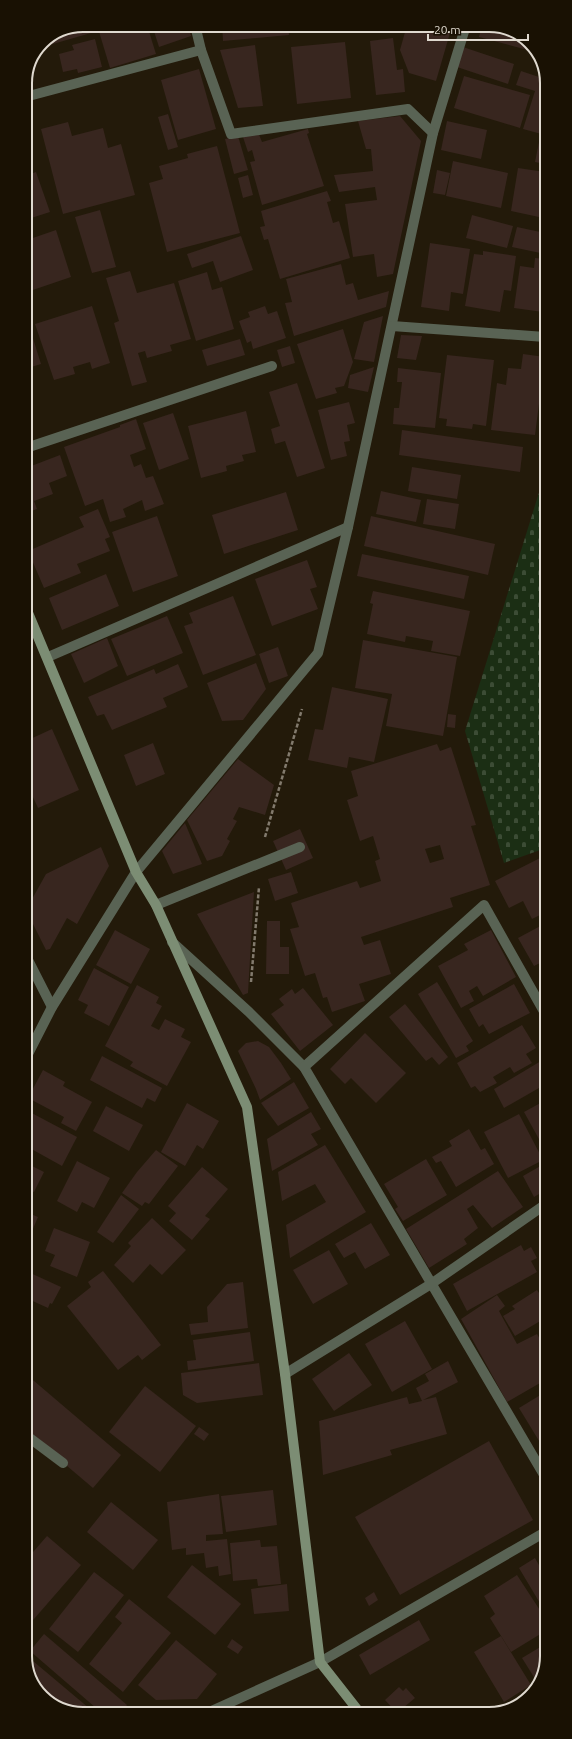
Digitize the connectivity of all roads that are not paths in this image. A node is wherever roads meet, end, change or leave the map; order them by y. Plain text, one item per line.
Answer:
1 (197, 32) edge
2 (464, 32) edge
3 (201, 50) junction
4 (32, 95) edge
5 (432, 133) junction
6 (392, 326) junction
7 (540, 337) edge
8 (272, 366) dead end
9 (32, 446) edge
10 (348, 527) junction
11 (32, 621) edge
12 (48, 657) junction
13 (300, 847) dead end
14 (136, 872) junction
15 (156, 905) junction
16 (172, 942) junction
17 (32, 968) edge
18 (540, 1004) edge
19 (52, 1007) junction
20 (32, 1046) edge
21 (304, 1067) junction
22 (540, 1208) edge
23 (431, 1284) junction
24 (285, 1374) junction
25 (32, 1440) edge
26 (63, 1463) dead end
27 (540, 1468) edge
28 (540, 1535) edge
29 (320, 1662) junction
30 (220, 1707) edge
31 (355, 1707) edge

1 - 3 street
2 - 5 street
3 - 4 street
3 - 5 street
5 - 6 street
6 - 7 street
6 - 10 street
8 - 9 street
10 - 12 street
10 - 14 street
11 - 12 street
12 - 14 street
13 - 15 street
14 - 15 street
14 - 19 street
15 - 16 street
16 - 21 street
16 - 24 street
17 - 19 street
18 - 21 street
19 - 20 street
21 - 23 street
22 - 23 street
23 - 24 street
23 - 27 street
24 - 29 street
25 - 26 street
28 - 29 street
29 - 30 street
29 - 31 street

